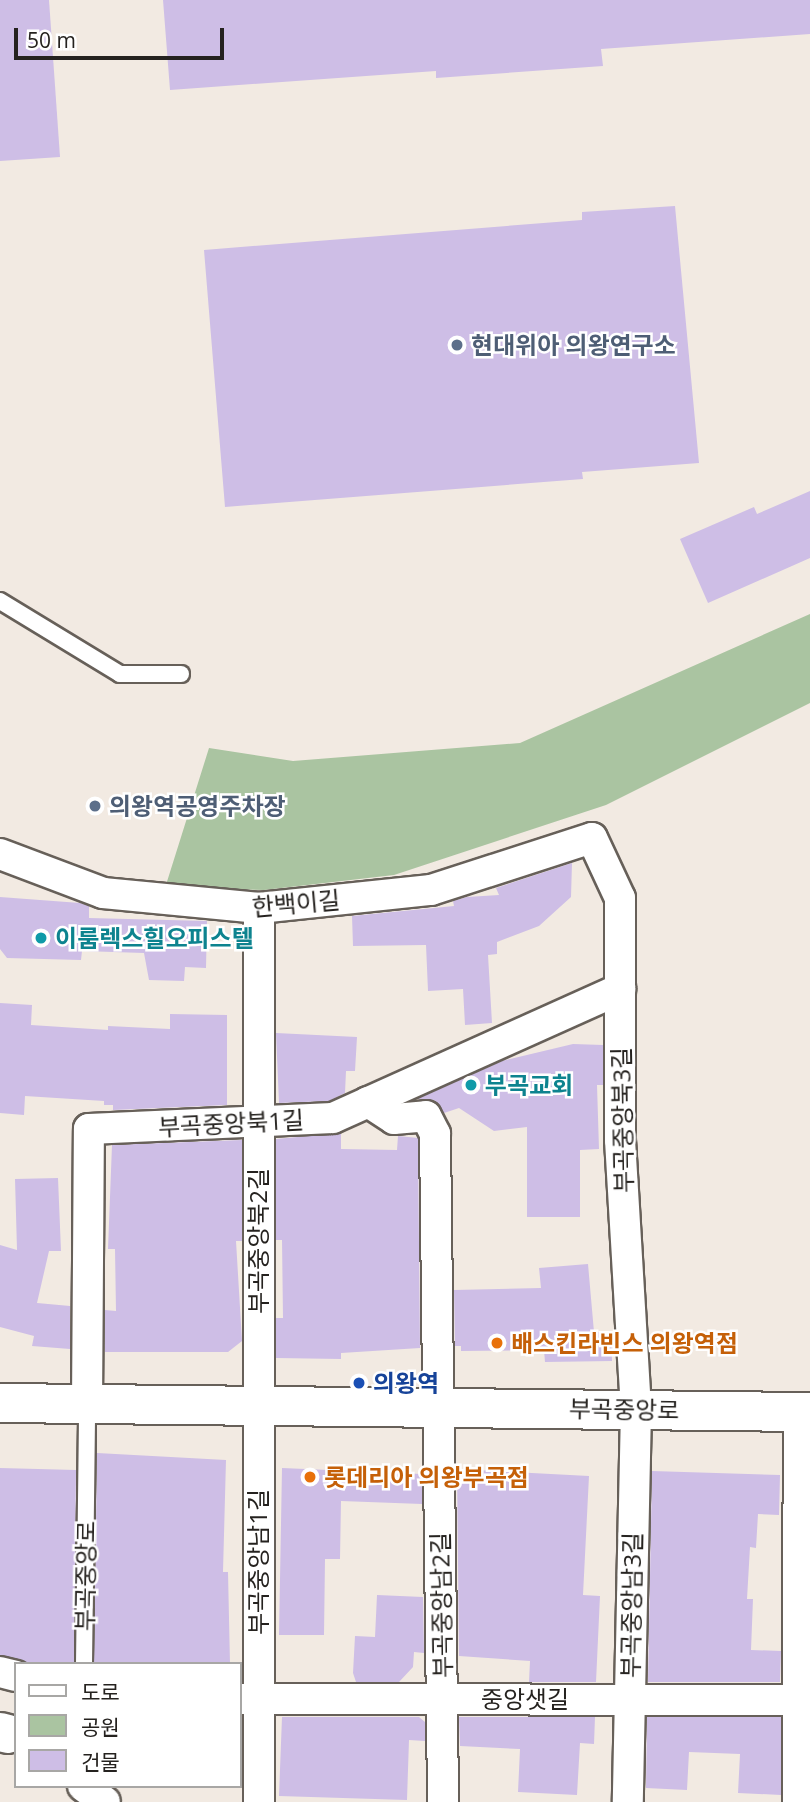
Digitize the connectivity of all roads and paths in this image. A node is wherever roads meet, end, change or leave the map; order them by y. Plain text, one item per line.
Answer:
1 (0, 601) edge
2 (181, 674) dead end
3 (592, 838) joint
4 (0, 854) edge
5 (259, 908) junction
6 (620, 989) junction
7 (368, 1102) junction
8 (259, 1123) junction
9 (0, 1403) edge
10 (86, 1404) junction
11 (258, 1406) junction
12 (438, 1408) junction
13 (636, 1409) junction
14 (804, 1412) edge
15 (84, 1662) edge
16 (249, 1699) edge
17 (443, 1699) junction
18 (629, 1699) junction
19 (804, 1700) edge
20 (86, 1788) edge
21 (106, 1802) edge
22 (259, 1802) edge
23 (443, 1802) edge
24 (628, 1802) edge
25 (798, 1802) edge

1 - 2 lane
3 - 5 street, 한백이길
3 - 6 street, 부곡중앙북3길
4 - 5 street, 한백이길
5 - 8 street, 부곡중앙북2길
6 - 7 street, 부곡중앙북1길
6 - 13 street, 부곡중앙북3길
7 - 8 street, 부곡중앙북1길
7 - 12 street
8 - 10 street, 부곡중앙북1길
8 - 11 street, 부곡중앙북2길
9 - 10 street, 부곡중앙로
10 - 11 street, 부곡중앙로
10 - 15 lane, 부곡중앙로
11 - 12 street, 부곡중앙로
11 - 16 street, 부곡중앙남1길
12 - 13 street, 부곡중앙로
12 - 17 street, 부곡중앙남2길
13 - 14 street, 부곡중앙로
13 - 18 street, 부곡중앙남3길
14 - 19 street
16 - 17 street, 중앙샛길
16 - 22 street, 부곡중앙남1길
17 - 18 street, 중앙샛길
17 - 23 street, 부곡중앙남2길
18 - 19 street, 중앙샛길
18 - 24 street, 부곡중앙남3길
19 - 25 street
20 - 21 street

